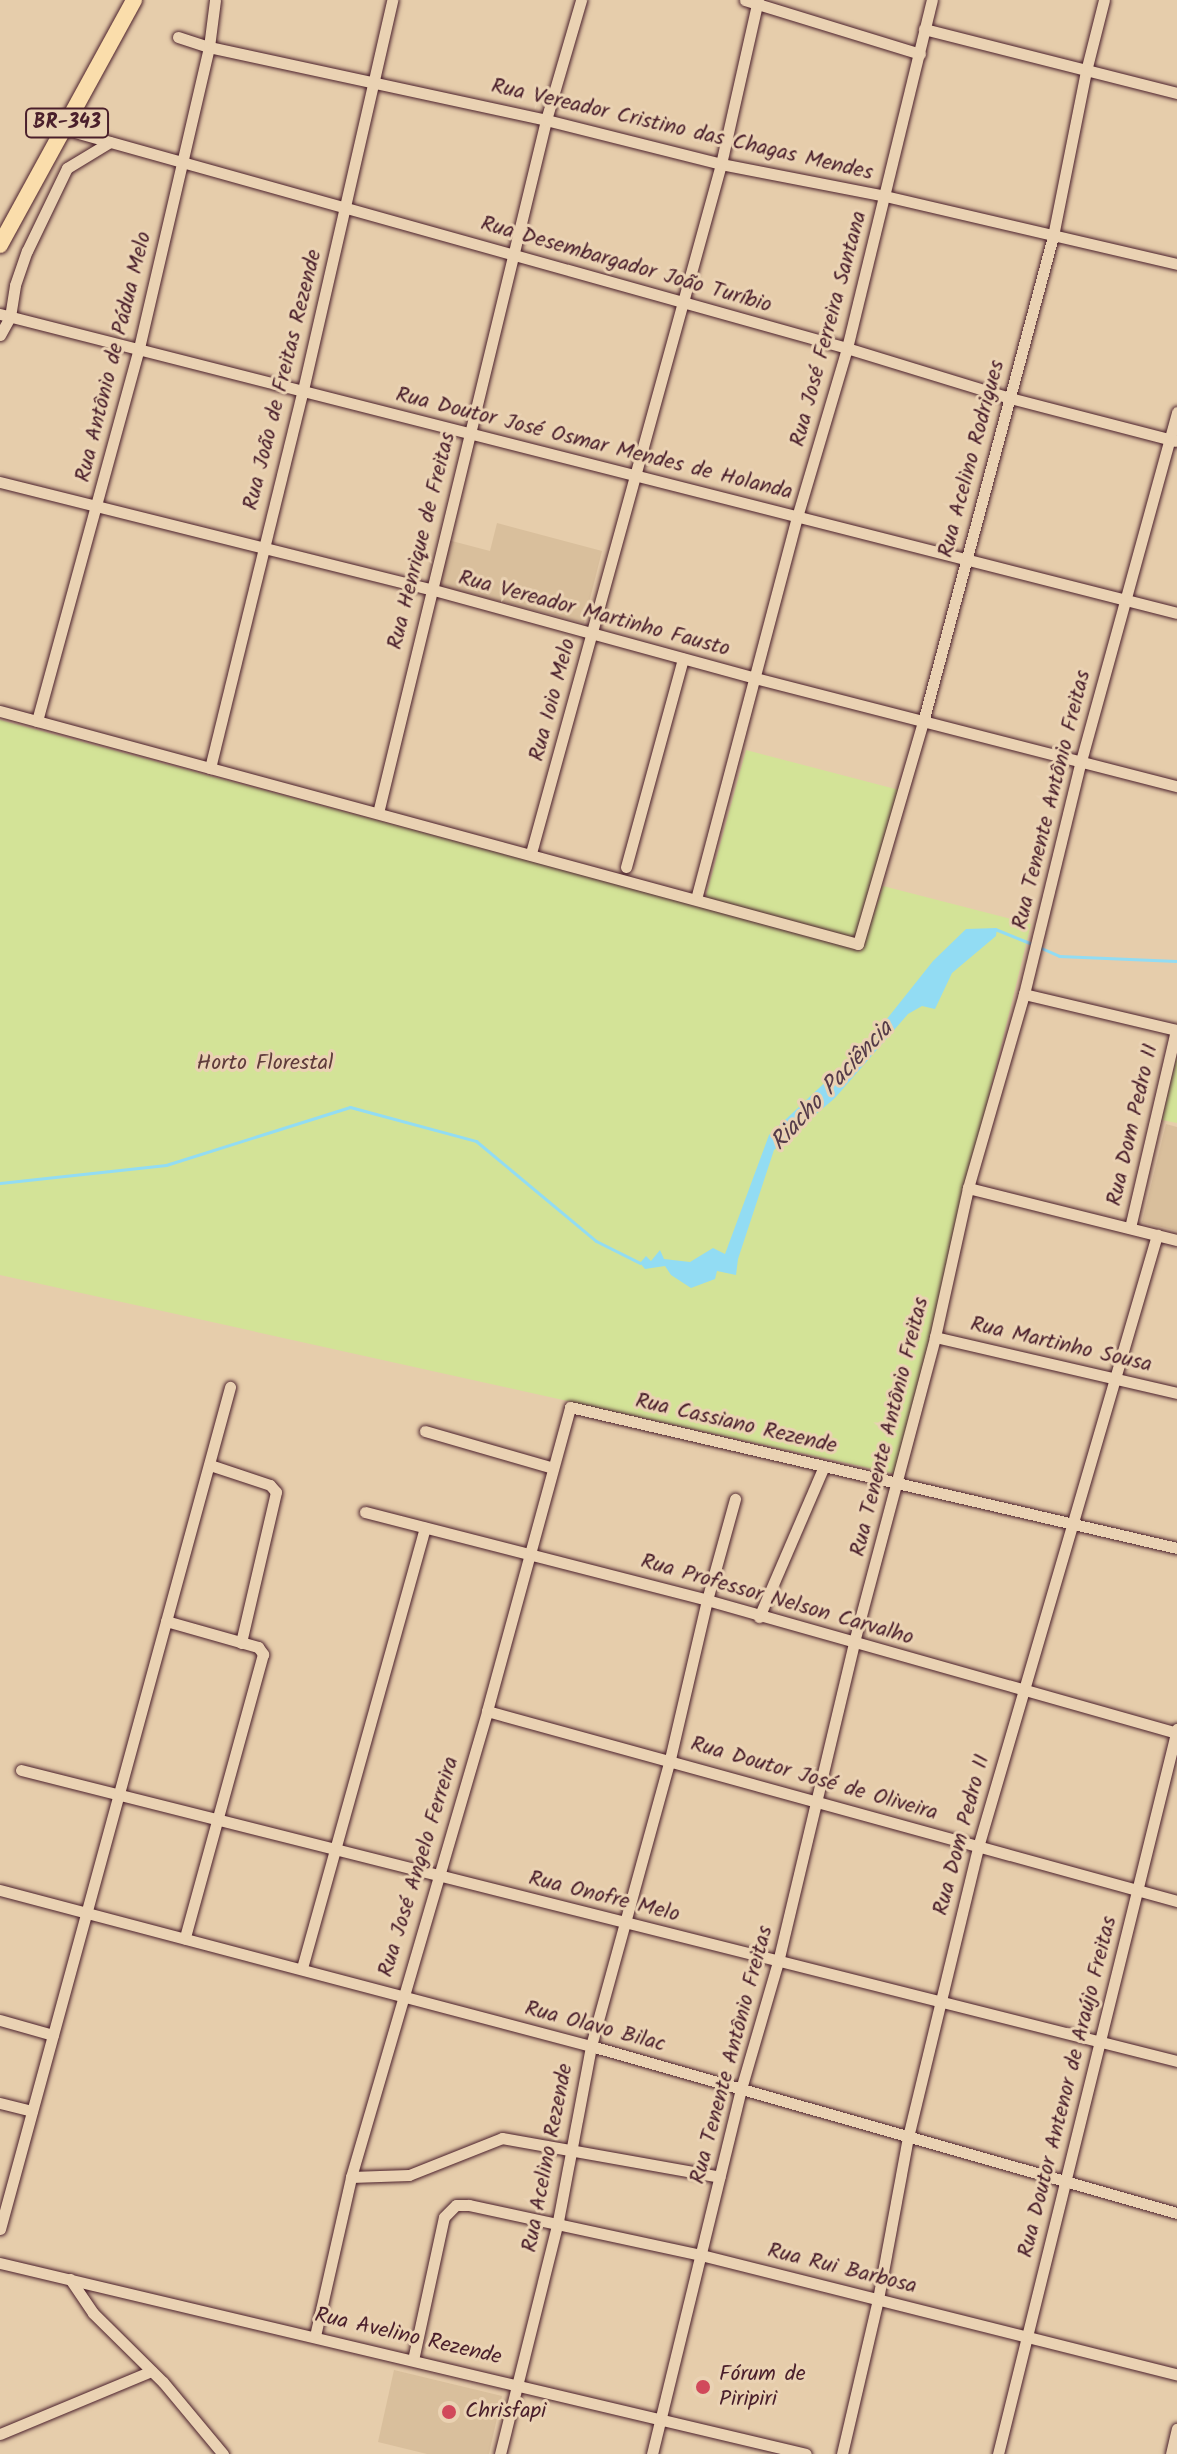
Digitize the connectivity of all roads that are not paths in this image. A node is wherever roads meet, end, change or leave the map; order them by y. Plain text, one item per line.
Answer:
1 (134, 0) edge
2 (215, 0) edge
3 (392, 0) edge
4 (581, 0) edge
5 (932, 0) edge
6 (1104, 0) edge
7 (753, 2) edge
8 (924, 29) junction
9 (178, 37) dead end
10 (209, 47) junction
11 (920, 54) junction
12 (1086, 71) junction
13 (370, 82) junction
14 (1177, 93) edge
15 (546, 120) junction
16 (64, 129) junction
17 (110, 142) junction
18 (183, 161) junction
19 (721, 164) junction
20 (885, 196) junction
21 (345, 207) junction
22 (1053, 236) junction
23 (0, 245) edge
24 (513, 253) junction
25 (1177, 264) edge
26 (683, 302) junction
27 (5, 315) edge
28 (0, 335) edge
29 (139, 348) junction
30 (847, 348) junction
31 (303, 390) junction
32 (1010, 398) junction
33 (1177, 412) edge
34 (469, 432) junction
35 (1174, 440) edge
36 (634, 475) junction
37 (0, 482) edge
38 (97, 508) junction
39 (797, 517) junction
40 (263, 549) junction
41 (964, 560) junction
42 (430, 589) junction
43 (1125, 600) junction
44 (1177, 613) edge
45 (591, 635) junction
46 (683, 659) junction
47 (755, 678) junction
48 (0, 711) edge
49 (37, 721) junction
50 (923, 722) junction
51 (1081, 761) junction
52 (210, 768) junction
53 (1177, 786) edge
54 (378, 813) junction
55 (531, 853) junction
56 (626, 867) dead end
57 (696, 899) junction
58 (1024, 994) junction
59 (1176, 1030) edge
60 (968, 1188) junction
61 (1130, 1228) junction
62 (1157, 1235) junction
63 (1177, 1240) edge
64 (935, 1337) junction
65 (1116, 1379) junction
66 (230, 1387) dead end
67 (1177, 1393) edge
68 (568, 1412) joint
69 (425, 1431) dead end
70 (210, 1465) junction
71 (824, 1466) junction
72 (553, 1468) junction
73 (898, 1482) junction
74 (735, 1499) dead end
75 (365, 1512) dead end
76 (1073, 1523) junction
77 (425, 1528) junction
78 (1177, 1548) edge
79 (529, 1553) junction
80 (707, 1600) junction
81 (759, 1617) junction
82 (166, 1621) junction
83 (854, 1642) junction
84 (241, 1643) junction
85 (1022, 1689) junction
86 (487, 1711) junction
87 (1177, 1732) edge
88 (670, 1759) junction
89 (21, 1770) dead end
90 (118, 1794) junction
91 (816, 1802) junction
92 (220, 1821) junction
93 (978, 1847) junction
94 (334, 1849) junction
95 (439, 1876) junction
96 (0, 1890) edge
97 (1138, 1890) junction
98 (1177, 1901) edge
99 (84, 1911) junction
100 (625, 1923) junction
101 (185, 1938) junction
102 (778, 1962) junction
103 (302, 1968) junction
104 (401, 1997) junction
105 (939, 2002) junction
106 (0, 2020) edge
107 (53, 2035) junction
108 (1100, 2042) junction
109 (591, 2046) junction
110 (1177, 2061) edge
111 (741, 2089) junction
112 (0, 2103) edge
113 (32, 2111) junction
114 (908, 2137) junction
115 (571, 2148) junction
116 (351, 2177) junction
117 (720, 2177) junction
118 (1065, 2180) junction
119 (1177, 2213) edge
120 (558, 2221) junction
121 (0, 2229) edge
122 (701, 2255) junction
123 (0, 2263) edge
124 (70, 2279) junction
125 (878, 2299) junction
126 (315, 2336) junction
127 (1026, 2337) junction
128 (413, 2360) junction
129 (151, 2371) junction
130 (1177, 2375) edge
131 (517, 2384) junction
132 (661, 2420) junction
133 (1177, 2429) edge
134 (0, 2434) edge
135 (223, 2454) edge
136 (500, 2454) edge
137 (652, 2454) edge
138 (806, 2454) edge
139 (842, 2454) edge
140 (998, 2454) edge
141 (1171, 2454) edge

1 - 16 highway, BR-343
2 - 10 street, Rua Antônio de Pádua Melo
3 - 13 street, Rua João de Freitas Rezende
4 - 15 street, Rua Henrique de Freitas
5 - 8 street, Rua José Ferreira Santana
6 - 12 street, Rua Acelino Rodrigues
7 - 11 street
7 - 19 street, Rua Ioio Melo
8 - 11 street, Rua José Ferreira Santana
8 - 12 street
9 - 10 street, Rua Vereador Cristino das Chagas Mendes
10 - 13 street, Rua Vereador Cristino das Chagas Mendes
10 - 18 street, Rua Antônio de Pádua Melo
11 - 20 street, Rua José Ferreira Santana
12 - 14 street
12 - 22 street, Rua Acelino Rodrigues
13 - 15 street, Rua Vereador Cristino das Chagas Mendes
13 - 21 street, Rua João de Freitas Rezende
15 - 19 street, Rua Vereador Cristino das Chagas Mendes
15 - 24 street, Rua Henrique de Freitas
16 - 17 street, Rua Desembargador João Turíbio
16 - 23 highway, BR-343
17 - 18 street, Rua Desembargador João Turíbio
17 - 27 street
18 - 21 street, Rua Desembargador João Turíbio
18 - 29 street, Rua Antônio de Pádua Melo
19 - 20 street, Rua Vereador Cristino das Chagas Mendes
19 - 26 street, Rua Ioio Melo
20 - 22 street, Rua Vereador Cristino das Chagas Mendes
20 - 30 street, Rua José Ferreira Santana
21 - 24 street, Rua Desembargador João Turíbio
21 - 31 street, Rua João de Freitas Rezende
22 - 25 street, Rua Vereador Cristino das Chagas Mendes
22 - 32 street, Rua Acelino Rodrigues
24 - 26 street, Rua Desembargador João Turíbio
24 - 34 street, Rua Henrique de Freitas
26 - 30 street, Rua Desembargador João Turíbio
26 - 36 street, Rua Ioio Melo
27 - 28 street
27 - 29 street, Rua Doutor José Osmar Mendes de Holanda
29 - 31 street, Rua Doutor José Osmar Mendes de Holanda
29 - 38 street, Rua Antônio de Pádua Melo
30 - 32 street, Rua Desembargador João Turíbio
30 - 39 street, Rua José Ferreira Santana
31 - 34 street, Rua Doutor José Osmar Mendes de Holanda
31 - 40 street, Rua João de Freitas Rezende
32 - 35 street, Rua Desembargador João Turíbio
32 - 41 street, Rua Acelino Rodrigues
33 - 35 street, Rua Tenente Antônio Freitas
34 - 36 street, Rua Doutor José Osmar Mendes de Holanda
34 - 42 street, Rua Henrique de Freitas
35 - 43 street, Rua Tenente Antônio Freitas
36 - 39 street, Rua Doutor José Osmar Mendes de Holanda
36 - 45 street, Rua Ioio Melo
37 - 38 street, Rua Vereador Martinho Fausto
38 - 40 street, Rua Vereador Martinho Fausto
38 - 49 street, Rua Antônio de Pádua Melo
39 - 41 street, Rua Doutor José Osmar Mendes de Holanda
39 - 47 street, Rua José Ferreira Santana
40 - 42 street, Rua Vereador Martinho Fausto
40 - 52 street, Rua João de Freitas Rezende
41 - 43 street, Rua Doutor José Osmar Mendes de Holanda
41 - 50 street, Rua Acelino Rodrigues
42 - 45 street, Rua Vereador Martinho Fausto
42 - 54 street, Rua Henrique de Freitas
43 - 44 street, Rua Doutor José Osmar Mendes de Holanda
43 - 51 street, Rua Tenente Antônio Freitas
45 - 46 street, Rua Vereador Martinho Fausto
45 - 55 street, Rua Ioio Melo
46 - 47 street, Rua Vereador Martinho Fausto
46 - 56 street
47 - 50 street, Rua Vereador Martinho Fausto
47 - 57 street, Rua José Ferreira Santana
48 - 49 street
49 - 52 street
50 - 51 street, Rua Vereador Martinho Fausto
50 - 57 street, Rua Acelino Rodrigues
51 - 53 street, Rua Vereador Martinho Fausto
51 - 58 street, Rua Tenente Antônio Freitas
52 - 54 street
54 - 55 street
55 - 57 street
58 - 59 street
58 - 60 street, Rua Tenente Antônio Freitas
59 - 61 street, Rua Dom Pedro II
60 - 61 street
60 - 64 street, Rua Tenente Antônio Freitas
61 - 62 street
62 - 63 street
62 - 65 street, Rua Dom Pedro II
64 - 65 street, Rua Martinho Sousa
64 - 73 street, Rua Tenente Antônio Freitas
65 - 67 street, Rua Martinho Sousa
65 - 76 street, Rua Dom Pedro II
66 - 70 street
68 - 71 street, Rua Cassiano Rezende
68 - 72 street, Rua José Angelo Ferreira
69 - 72 street
70 - 82 street
70 - 84 street
71 - 73 street, Rua Cassiano Rezende
71 - 81 street
72 - 79 street, Rua José Angelo Ferreira
73 - 76 street, Rua Cassiano Rezende
73 - 83 street, Rua Tenente Antônio Freitas
74 - 80 street, Rua Acelino Rezende
75 - 77 street, Rua Professor Nelson Carvalho
76 - 78 street, Rua Cassiano Rezende
76 - 85 street, Rua Dom Pedro II
77 - 79 street, Rua Professor Nelson Carvalho
77 - 94 street
79 - 80 street, Rua Professor Nelson Carvalho
79 - 86 street, Rua José Angelo Ferreira
80 - 81 street, Rua Professor Nelson Carvalho
80 - 88 street, Rua Acelino Rezende
81 - 83 street, Rua Professor Nelson Carvalho
82 - 84 street
82 - 90 street
83 - 85 street, Rua Professor Nelson Carvalho
83 - 91 street, Rua Tenente Antônio Freitas
84 - 92 street
85 - 87 street, Rua Professor Nelson Carvalho
85 - 93 street, Rua Dom Pedro II
86 - 88 street, Rua Doutor José de Oliveira
86 - 95 street, Rua José Angelo Ferreira
87 - 97 street, Rua Doutor Antenor de Araújo Freitas
88 - 91 street, Rua Doutor José de Oliveira
88 - 100 street, Rua Acelino Rezende
89 - 90 street, Rua Onofre Melo
90 - 92 street, Rua Onofre Melo
90 - 99 street
91 - 93 street, Rua Doutor José de Oliveira
91 - 102 street, Rua Tenente Antônio Freitas
92 - 94 street, Rua Onofre Melo
92 - 101 street
93 - 97 street, Rua Doutor José de Oliveira
93 - 105 street, Rua Dom Pedro II
94 - 95 street, Rua Onofre Melo
94 - 103 street
95 - 100 street, Rua Onofre Melo
95 - 104 street, Rua José Angelo Ferreira
96 - 99 street, Rua Olavo Bilac
97 - 98 street, Rua Doutor José de Oliveira
97 - 108 street, Rua Doutor Antenor de Araújo Freitas
99 - 101 street, Rua Olavo Bilac
99 - 107 street
100 - 102 street, Rua Onofre Melo
100 - 109 street, Rua Acelino Rezende
101 - 103 street, Rua Olavo Bilac
102 - 105 street, Rua Onofre Melo
102 - 111 street, Rua Tenente Antônio Freitas
103 - 104 street, Rua Olavo Bilac
104 - 109 street, Rua Olavo Bilac
104 - 116 street, Rua José Angelo Ferreira
105 - 108 street, Rua Onofre Melo
105 - 114 street, Rua Dom Pedro II
106 - 107 street
107 - 113 street
108 - 110 street, Rua Onofre Melo
108 - 118 street, Rua Doutor Antenor de Araújo Freitas
109 - 111 street, Rua Olavo Bilac
109 - 115 street, Rua Acelino Rezende
111 - 114 street, Rua Olavo Bilac
111 - 117 street, Rua Tenente Antônio Freitas
112 - 113 street
113 - 121 street
114 - 118 street, Rua Olavo Bilac
114 - 125 street, Rua Dom Pedro II
115 - 116 street
115 - 117 street
115 - 120 street, Rua Acelino Rezende
116 - 126 street, Rua José Angelo Ferreira
117 - 122 street, Rua Tenente Antônio Freitas
118 - 119 street, Rua Olavo Bilac
118 - 127 street, Rua Doutor Antenor de Araújo Freitas
120 - 122 street, Rua Rui Barbosa
120 - 128 street, Rua Rui Barbosa
120 - 131 street, Rua Acelino Rezende
122 - 125 street, Rua Rui Barbosa
122 - 132 street, Rua Tenente Antônio Freitas
123 - 124 street, Rua Avelino Rezende
124 - 126 street, Rua Avelino Rezende
124 - 129 street
125 - 127 street, Rua Rui Barbosa
125 - 139 street, Rua Dom Pedro II
126 - 128 street, Rua Avelino Rezende
127 - 130 street, Rua Rui Barbosa
127 - 140 street, Rua Doutor Antenor de Araújo Freitas
128 - 131 street, Rua Avelino Rezende
129 - 134 street
129 - 135 street
131 - 132 street, Rua Avelino Rezende
131 - 136 street, Rua Acelino Rezende
132 - 137 street, Rua Tenente Antônio Freitas
132 - 138 street, Rua Avelino Rezende
133 - 141 street

